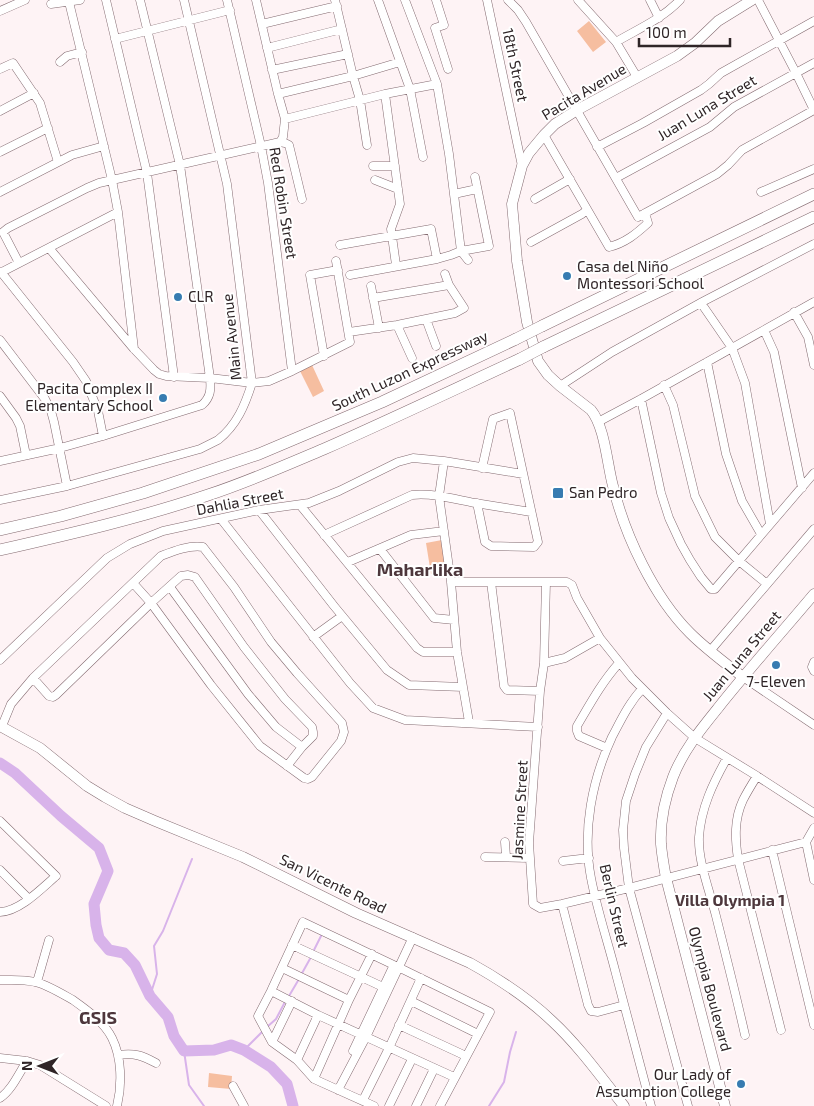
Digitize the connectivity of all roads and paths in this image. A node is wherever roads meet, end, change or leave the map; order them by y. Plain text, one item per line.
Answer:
1 (24, 0) edge
2 (80, 0) edge
3 (106, 0) edge
4 (140, 0) edge
5 (184, 0) edge
6 (227, 0) edge
7 (258, 0) edge
8 (378, 0) edge
9 (406, 0) edge
10 (436, 0) edge
11 (487, 0) edge
12 (508, 0) edge
13 (578, 0) edge
14 (650, 0) edge
15 (680, 0) edge
16 (752, 0) edge
17 (758, 0) edge
18 (69, 2) junction
19 (336, 3) edge
20 (51, 4) dead end
21 (230, 10) junction
22 (0, 11) edge
23 (659, 18) junction
24 (188, 20) junction
25 (814, 21) edge
26 (262, 24) junction
27 (148, 30) junction
28 (342, 30) junction
29 (115, 39) junction
30 (779, 40) junction
31 (616, 42) junction
32 (267, 48) junction
33 (82, 52) junction
34 (348, 54) junction
35 (60, 62) dead end
36 (400, 62) junction
37 (814, 63) edge
38 (0, 69) edge
39 (272, 70) junction
40 (448, 70) dead end
41 (796, 73) junction
42 (353, 76) junction
43 (637, 77) junction
44 (437, 84) junction
45 (410, 89) junction
46 (34, 93) junction
47 (278, 94) junction
48 (385, 94) junction
49 (360, 100) junction
50 (577, 110) junction
51 (814, 110) edge
52 (0, 111) edge
53 (285, 119) junction
54 (48, 128) junction
55 (544, 134) junction
56 (280, 142) junction
57 (367, 145) dead end
58 (104, 146) junction
59 (261, 146) junction
60 (598, 147) junction
61 (0, 152) edge
62 (221, 156) junction
63 (423, 157) dead end
64 (58, 162) junction
65 (180, 165) junction
66 (373, 166) dead end
67 (395, 166) junction
68 (522, 166) junction
69 (814, 169) edge
70 (147, 173) junction
71 (475, 177) dead end
72 (616, 178) junction
73 (112, 180) junction
74 (375, 180) dead end
75 (570, 180) junction
76 (398, 189) junction
77 (477, 189) junction
78 (0, 192) edge
79 (761, 192) dead end
80 (454, 194) junction
81 (814, 194) edge
82 (302, 199) dead end
83 (535, 200) dead end
84 (587, 210) junction
85 (118, 212) junction
86 (645, 213) junction
87 (814, 217) edge
88 (391, 236) junction
89 (531, 242) dead end
90 (814, 244) edge
91 (340, 245) dead end
92 (49, 248) junction
93 (461, 251) junction
94 (437, 258) junction
95 (468, 260) dead end
96 (336, 261) dead end
97 (19, 263) junction
98 (396, 266) junction
99 (338, 270) junction
100 (1, 272) edge
101 (445, 274) dead end
102 (350, 275) dead end
103 (449, 285) junction
104 (371, 286) dead end
105 (373, 298) junction
106 (814, 302) edge
107 (701, 303) junction
108 (794, 312) junction
109 (426, 319) junction
110 (397, 325) junction
111 (379, 328) junction
112 (764, 330) junction
113 (349, 332) junction
114 (0, 340) edge
115 (436, 346) dead end
116 (732, 348) junction
117 (134, 349) junction
118 (324, 356) junction
119 (412, 358) dead end
120 (707, 362) junction
121 (814, 365) edge
122 (292, 371) junction
123 (174, 377) junction
124 (210, 378) junction
125 (252, 383) junction
126 (560, 386) junction
127 (664, 386) junction
128 (0, 396) edge
129 (640, 400) junction
130 (598, 422) junction
131 (102, 436) junction
132 (60, 448) junction
133 (26, 455) junction
134 (0, 461) edge
135 (444, 461) junction
136 (482, 468) junction
137 (814, 473) edge
138 (523, 474) junction
139 (67, 486) junction
140 (802, 488) junction
141 (439, 496) junction
142 (0, 500) edge
143 (476, 503) junction
144 (300, 505) junction
145 (259, 510) junction
146 (530, 512) junction
147 (221, 519) junction
148 (770, 524) junction
149 (814, 529) edge
150 (0, 530) edge
151 (444, 531) junction
152 (762, 534) junction
153 (324, 535) junction
154 (380, 548) junction
155 (0, 550) edge
156 (739, 561) junction
157 (348, 562) junction
158 (451, 582) junction
159 (491, 582) junction
160 (546, 582) junction
161 (133, 583) junction
162 (767, 584) junction
163 (170, 587) junction
164 (814, 594) edge
165 (151, 604) junction
166 (342, 616) junction
167 (454, 620) junction
168 (313, 637) junction
169 (600, 638) junction
170 (710, 651) junction
171 (457, 652) junction
172 (0, 660) edge
173 (544, 663) junction
174 (619, 663) junction
175 (743, 677) junction
176 (33, 678) junction
177 (463, 687) junction
178 (642, 689) junction
179 (540, 692) junction
180 (667, 713) junction
181 (469, 722) junction
182 (814, 725) edge
183 (1, 726) edge
184 (538, 727) junction
185 (695, 738) junction
186 (302, 747) junction
187 (607, 748) junction
188 (727, 758) junction
189 (287, 766) junction
190 (757, 776) junction
191 (814, 813) edge
192 (0, 821) edge
193 (814, 828) edge
194 (505, 842) dead end
195 (806, 842) junction
196 (772, 850) junction
197 (485, 857) dead end
198 (506, 857) junction
199 (530, 858) junction
200 (589, 858) junction
201 (738, 859) junction
202 (563, 861) dead end
203 (704, 868) junction
204 (0, 870) edge
205 (814, 876) edge
206 (666, 878) junction
207 (629, 888) junction
208 (595, 896) junction
209 (29, 899) junction
210 (562, 904) junction
211 (0, 912) edge
212 (410, 936) junction
213 (50, 940) dead end
214 (292, 945) junction
215 (372, 954) junction
216 (396, 966) junction
217 (282, 968) junction
218 (360, 977) junction
219 (421, 978) junction
220 (0, 980) edge
221 (37, 982) junction
222 (383, 987) junction
223 (271, 991) junction
224 (349, 1000) junction
225 (292, 1001) junction
226 (411, 1001) junction
227 (624, 1005) junction
228 (318, 1015) junction
229 (338, 1024) junction
230 (400, 1025) junction
231 (814, 1025) edge
232 (781, 1030) dead end
233 (478, 1034) junction
234 (745, 1035) dead end
235 (363, 1036) junction
236 (272, 1042) junction
237 (390, 1048) junction
238 (118, 1055) junction
239 (466, 1056) junction
240 (0, 1058) edge
241 (412, 1059) junction
242 (297, 1060) junction
243 (27, 1061) junction
244 (156, 1063) dead end
245 (434, 1069) junction
246 (454, 1078) junction
247 (314, 1079) junction
248 (233, 1086) dead end
249 (336, 1089) junction
250 (0, 1098) edge
251 (363, 1100) junction
252 (106, 1106) edge
253 (117, 1106) edge
254 (244, 1106) edge
255 (374, 1106) edge
256 (389, 1106) edge
257 (416, 1106) edge
258 (440, 1106) edge
259 (624, 1106) edge
260 (651, 1106) edge
261 (688, 1106) edge
262 (725, 1106) edge

1 - 22 street
2 - 18 street
3 - 29 street
4 - 27 street
5 - 24 street, Main Avenue
6 - 21 street, Red Robin Street
7 - 26 street
8 - 36 street
9 - 44 street
10 - 40 street
11 - 68 street, 18th Street
12 - 50 street
13 - 31 street
14 - 23 street
15 - 23 street
16 - 43 main road, Pacita Avenue
17 - 30 street
18 - 20 street
18 - 33 street
19 - 26 street
19 - 28 street
21 - 24 street
21 - 59 street, Red Robin Street
23 - 31 street
24 - 27 street
24 - 62 street, Main Avenue
25 - 30 street
26 - 32 street
27 - 29 street
27 - 65 street
28 - 32 street
28 - 34 street
29 - 70 street
30 - 41 street
30 - 60 street
31 - 43 street
32 - 39 street
33 - 35 street
33 - 58 street
34 - 39 street
34 - 42 street
36 - 42 street
36 - 45 street
37 - 41 street, Juan Luna Street
38 - 46 street
39 - 47 street
41 - 51 street
41 - 72 street, Juan Luna Street
42 - 47 street
42 - 49 street
43 - 50 main road, Pacita Avenue
44 - 45 street
44 - 80 street
45 - 48 street
45 - 63 street
46 - 52 street
46 - 54 street
47 - 53 street
48 - 49 street
48 - 67 street
49 - 53 street
49 - 57 street
50 - 55 main road, Pacita Avenue
50 - 60 street
51 - 86 street
53 - 56 street
54 - 61 street
54 - 64 street
55 - 68 main road, Pacita Avenue
55 - 75 street
56 - 59 street
56 - 82 street
58 - 64 street
58 - 73 street
59 - 62 street
59 - 122 street, Red Robin Street
60 - 72 street
62 - 65 street
62 - 125 street, Main Avenue
64 - 78 street
65 - 70 street
65 - 124 street
66 - 67 street
67 - 76 street
68 - 126 main road, Pacita Avenue
69 - 79 street
70 - 73 street
70 - 123 street
71 - 77 street
72 - 86 street
73 - 85 street
73 - 97 street
74 - 76 street
75 - 83 street
75 - 84 street
76 - 88 street
77 - 80 street
77 - 93 street
80 - 93 street
81 - 150 highway, South Luzon Expressway, bridge
84 - 86 street
84 - 89 street
85 - 92 street
85 - 117 street
87 - 155 highway, bridge
88 - 91 street
88 - 94 street
88 - 98 street
90 - 107 street
92 - 97 street
92 - 117 street
93 - 94 street
93 - 95 street
94 - 98 street
96 - 99 street
97 - 100 street
98 - 102 street
99 - 113 street
99 - 118 street
100 - 131 street
101 - 103 street
103 - 105 street
103 - 109 street
104 - 105 street
105 - 111 street
106 - 108 street
107 - 116 street
107 - 126 street
108 - 112 street
108 - 121 street
109 - 110 street
109 - 115 street
110 - 111 street
110 - 119 street
111 - 113 street
112 - 116 street
112 - 140 street
113 - 118 street
114 - 132 street
116 - 120 street
116 - 148 street
117 - 123 street
118 - 122 street
120 - 127 street
120 - 152 street
122 - 125 street
123 - 124 street
124 - 125 street
124 - 131 street
125 - 139 street, Main Avenue
126 - 130 main road, Pacita Avenue
127 - 129 street
127 - 156 street
128 - 133 street
129 - 130 street
129 - 156 street
130 - 170 main road
131 - 132 street
132 - 133 street
132 - 139 street
133 - 134 street
135 - 136 street, Dahlia Street
135 - 141 street
135 - 144 street, Dahlia Street
136 - 138 street, Dahlia Street
136 - 138 street
137 - 140 street
138 - 146 street
139 - 142 street, Main Avenue
140 - 148 street
141 - 143 street
141 - 151 street
141 - 153 street
143 - 146 street
143 - 146 street
144 - 145 street, Dahlia Street
144 - 153 street
145 - 147 street, Dahlia Street
145 - 166 street
147 - 168 street
147 - 172 street, Dahlia Street
148 - 152 street
149 - 162 street
151 - 154 street
151 - 158 street
152 - 156 street
153 - 157 street
154 - 157 street
154 - 167 street
156 - 162 street
157 - 171 street
158 - 159 street
158 - 167 street
159 - 160 street
159 - 179 street
160 - 169 street
160 - 173 street, Jasmine Street
161 - 165 street
161 - 176 street
161 - 189 street
162 - 170 street
163 - 165 street
163 - 186 street
163 - 186 street
164 - 175 main road, Juan Luna Street
165 - 176 street
165 - 189 street
166 - 168 street
166 - 177 street
167 - 171 street
168 - 181 street
169 - 173 street
169 - 174 street
170 - 175 main road
171 - 177 street
173 - 179 street, Jasmine Street
174 - 178 street
174 - 187 street
175 - 182 street
175 - 185 main road, Juan Luna Street
176 - 183 street
177 - 181 street
178 - 180 street
178 - 187 street, Berlin Street
179 - 184 street, Jasmine Street
180 - 185 street
180 - 207 street
181 - 184 street
183 - 212 main road, San Vicente Road
184 - 199 street, Jasmine Street
185 - 188 street
185 - 206 main road, Olympia Boulevard
186 - 189 street
187 - 200 street, Berlin Street
188 - 190 street
188 - 203 street
190 - 191 street
190 - 201 street
192 - 209 street
193 - 195 street
194 - 198 street
195 - 196 street, Jasmine Street
195 - 205 street
196 - 201 street, Jasmine Street
196 - 231 street
197 - 198 street
198 - 199 street
199 - 210 street, Jasmine Street
200 - 202 street
200 - 208 street, Berlin Street
201 - 203 street, Jasmine Street
201 - 232 street
203 - 206 street, Jasmine Street
203 - 234 street
204 - 209 street
206 - 207 street, Jasmine Street
206 - 262 main road, Olympia Boulevard
207 - 208 street, Jasmine Street
207 - 261 street
208 - 210 street, Jasmine Street
208 - 227 street, Berlin Street
209 - 211 street
210 - 227 street
212 - 216 street
212 - 259 main road, San Vicente Road
213 - 221 street
214 - 215 street
214 - 217 street
214 - 218 street
215 - 216 street
215 - 218 street
216 - 219 street
216 - 222 street
216 - 235 street
217 - 223 street
217 - 224 street
218 - 222 street
218 - 224 street
219 - 226 street
219 - 233 street
220 - 221 street
221 - 238 street
222 - 235 street
223 - 225 street
223 - 236 street
224 - 229 street
225 - 228 street
225 - 236 street
226 - 230 street
226 - 233 street
227 - 260 street, Berlin Street
228 - 229 street
228 - 242 street
229 - 235 street
229 - 247 street
230 - 237 street
230 - 239 street
233 - 239 street
235 - 237 street
235 - 249 street
236 - 242 street
237 - 241 street
237 - 251 street
238 - 244 street
238 - 253 street
239 - 246 street
240 - 243 street
241 - 245 street
241 - 256 street
242 - 247 street
243 - 250 street
243 - 252 street
245 - 246 street
245 - 257 street
246 - 258 street
247 - 249 street
248 - 254 street
249 - 251 street
251 - 255 street

